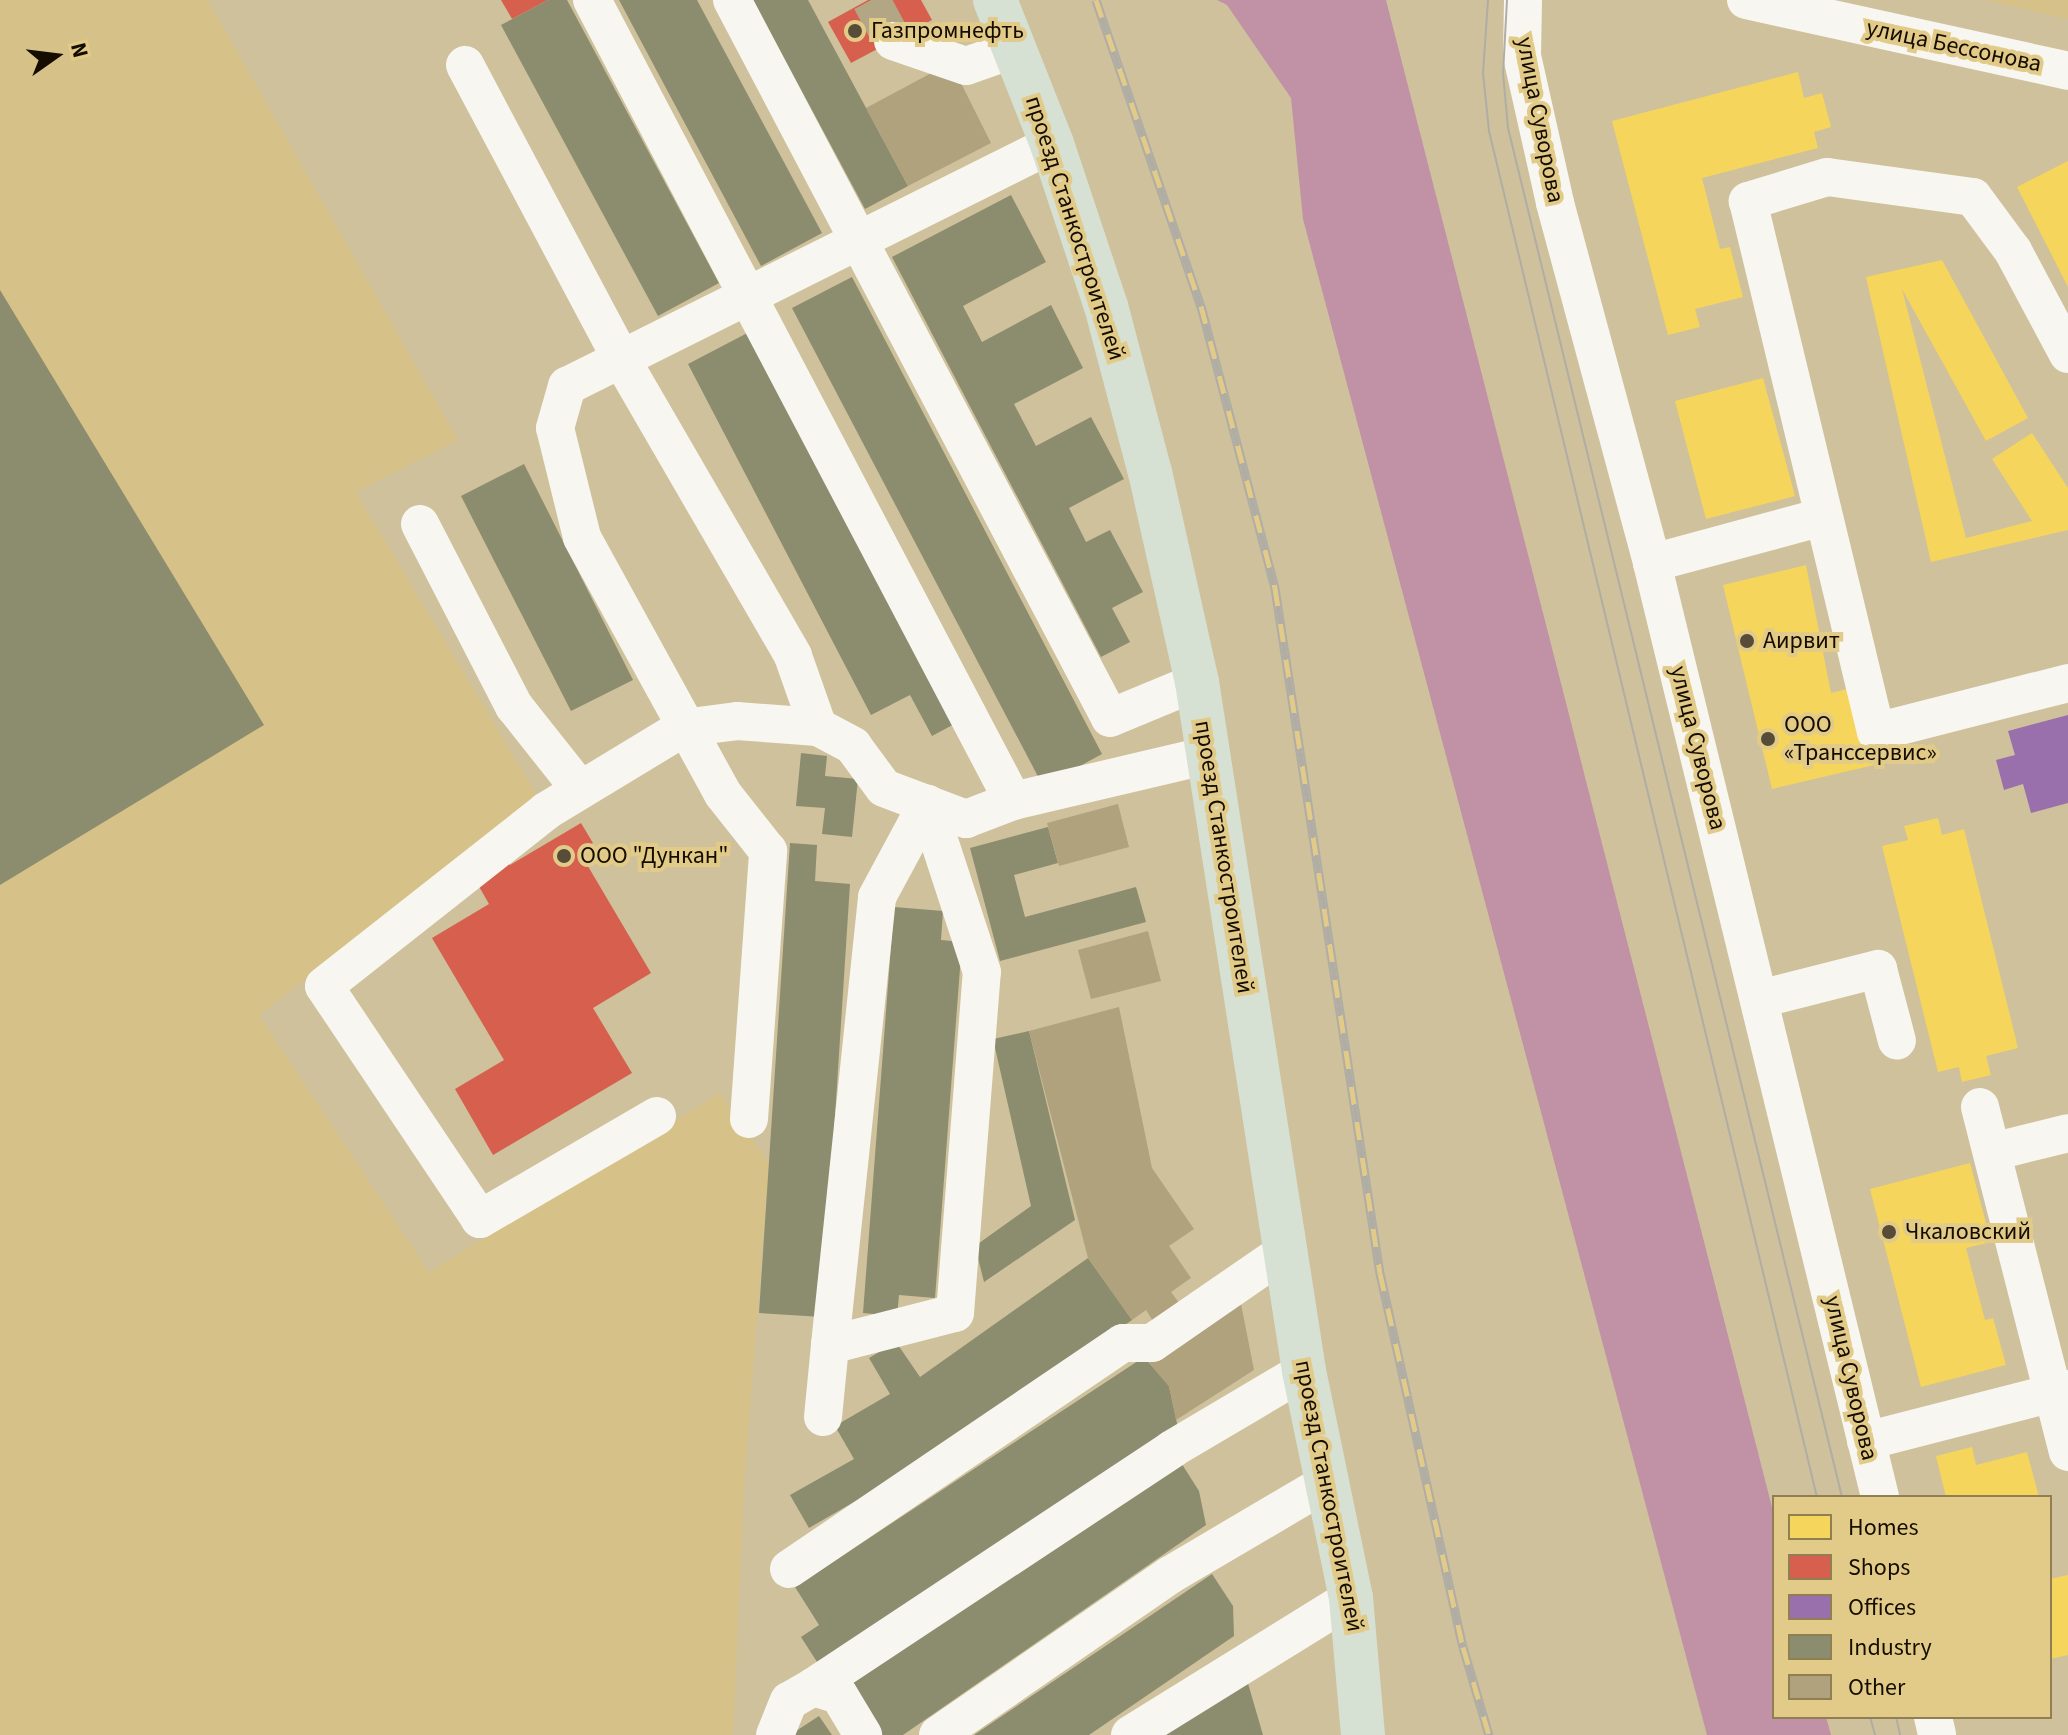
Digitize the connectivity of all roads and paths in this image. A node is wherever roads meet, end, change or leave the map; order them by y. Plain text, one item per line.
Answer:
1 (592, 0) edge
2 (732, 0) edge
3 (995, 0) edge
4 (1523, 0) edge
5 (1746, 0) edge
6 (893, 41) tunnel mouth
7 (1015, 49) junction
8 (465, 65) dead end
9 (2068, 71) edge
10 (1052, 144) junction
11 (859, 241) junction
12 (750, 296) junction
13 (2068, 354) edge
14 (620, 357) junction
15 (1822, 517) junction
16 (420, 524) dead end
17 (1652, 563) junction
18 (1197, 682) junction
19 (2068, 683) edge
20 (1110, 718) junction
21 (818, 727) junction
22 (683, 728) junction
23 (1209, 755) junction
24 (1125, 776) junction
25 (579, 788) junction
26 (1013, 801) junction
27 (927, 804) junction
28 (1760, 999) junction
29 (1897, 1041) dead end
30 (1980, 1107) dead end
31 (657, 1116) dead end
32 (749, 1119) dead end
33 (2068, 1133) edge
34 (1992, 1152) junction
35 (1284, 1252) junction
36 (830, 1345) junction
37 (1304, 1371) junction
38 (2060, 1391) edge
39 (823, 1417) dead end
40 (1866, 1441) junction
41 (2068, 1452) edge
42 (1328, 1482) junction
43 (1880, 1495) edge
44 (789, 1569) dead end
45 (1351, 1598) junction
46 (813, 1687) junction
47 (775, 1735) edge
48 (863, 1735) edge
49 (938, 1735) edge
50 (1130, 1735) edge
51 (1363, 1735) edge

1 - 12 street
2 - 11 street
3 - 7 main road, проезд Станкостроителей
4 - 17 street, улица Суворова
5 - 9 street, улица Бессонова
6 - 7 street
7 - 10 main road, проезд Станкостроителей
8 - 14 street
10 - 11 street
10 - 18 main road, проезд Станкостроителей
11 - 12 street
11 - 20 street
12 - 14 street
12 - 26 street
13 - 15 street
14 - 21 street
14 - 22 street
15 - 17 street
15 - 19 street
16 - 25 street
17 - 28 street, улица Суворова
18 - 20 street
18 - 23 main road, проезд Станкостроителей
20 - 24 street
21 - 22 street
21 - 27 street
22 - 25 street
22 - 32 street
23 - 24 street
23 - 35 main road, проезд Станкостроителей
24 - 26 street
25 - 31 street
26 - 27 street
27 - 36 street
27 - 36 street
28 - 29 street
28 - 40 street, улица Суворова
30 - 34 street
33 - 34 street
34 - 38 street
35 - 37 main road, проезд Станкостроителей
35 - 44 street
36 - 39 street
37 - 42 main road, проезд Станкостроителей
37 - 46 street
38 - 40 street
38 - 41 street
40 - 43 street, улица Суворова
42 - 45 main road, проезд Станкостроителей
42 - 49 street
45 - 50 street
45 - 51 main road, проезд Станкостроителей
46 - 47 street
46 - 48 street

